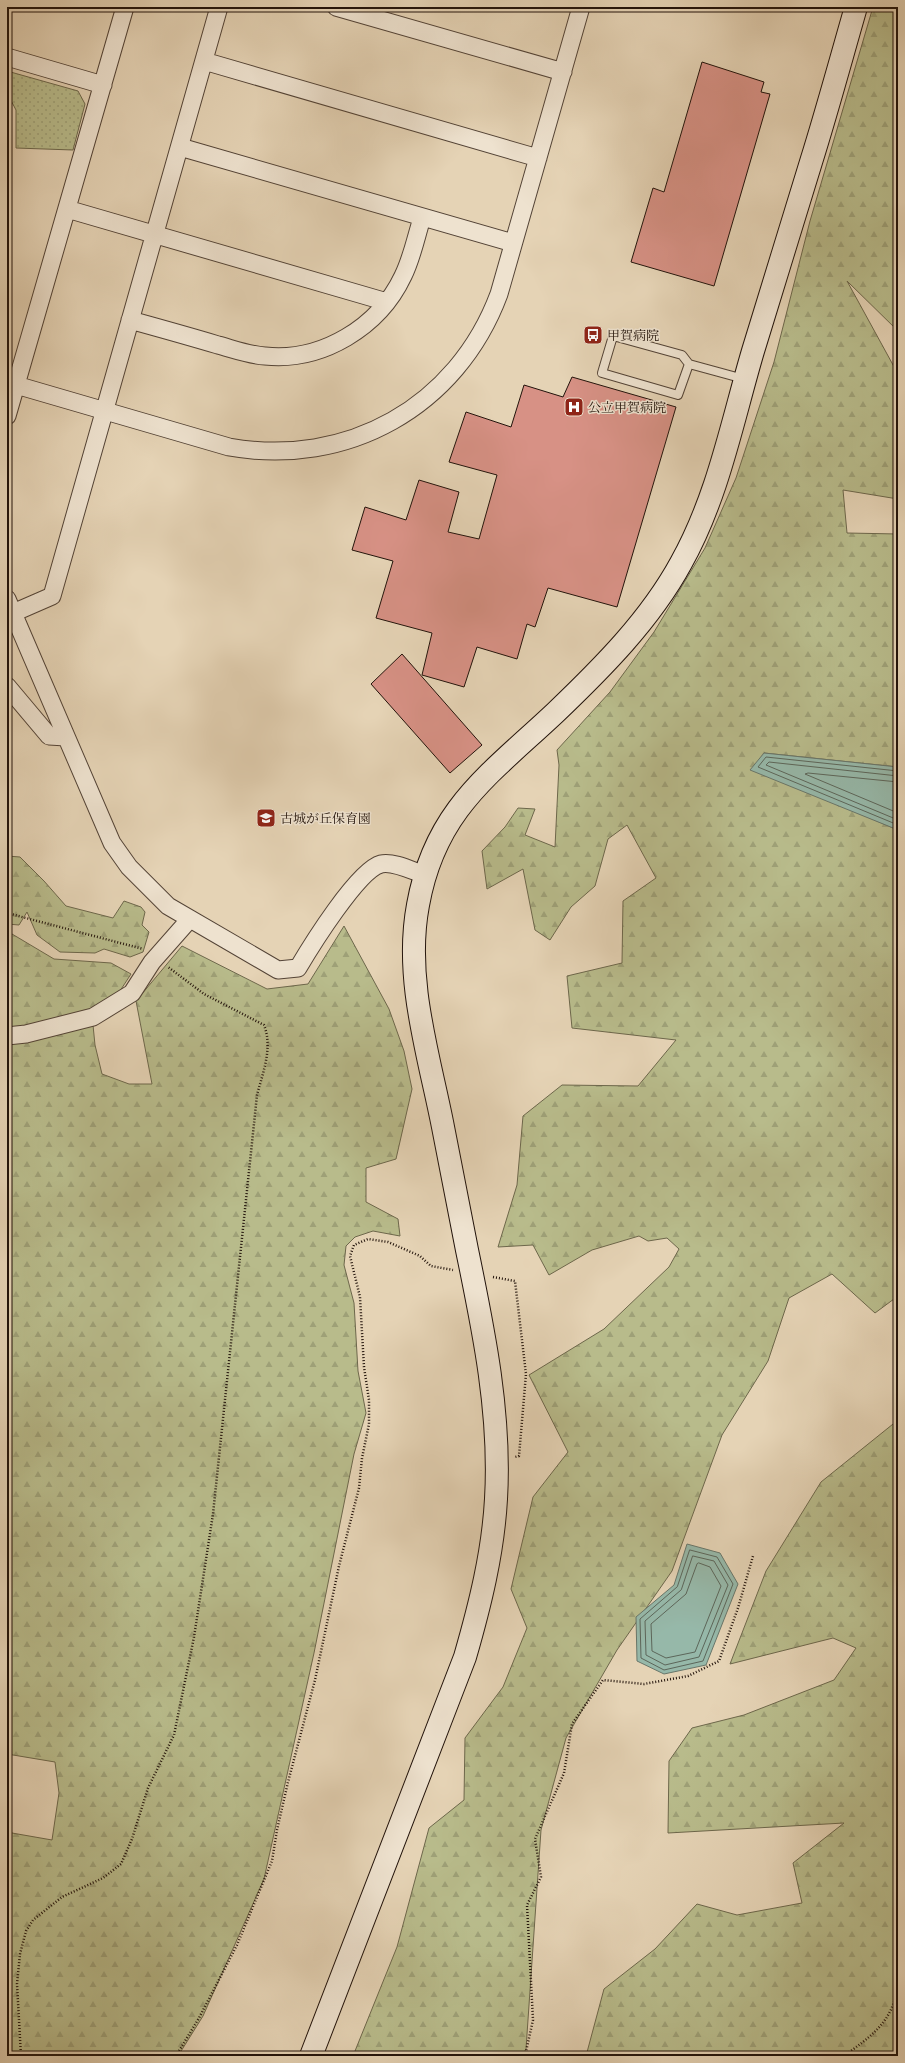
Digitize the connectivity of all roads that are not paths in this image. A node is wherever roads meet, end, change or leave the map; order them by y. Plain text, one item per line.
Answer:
1 (125, 7) edge
2 (219, 7) edge
3 (336, 7) edge
4 (581, 7) edge
5 (856, 7) edge
6 (7, 57) edge
7 (204, 61) junction
8 (563, 72) junction
9 (103, 85) junction
10 (180, 147) junction
11 (538, 158) junction
12 (67, 209) junction
13 (422, 218) junction
14 (155, 234) junction
15 (513, 243) junction
16 (387, 302) junction
17 (130, 320) junction
18 (689, 364) junction
19 (745, 380) junction
20 (16, 385) junction
21 (105, 410) junction
22 (7, 416) edge
23 (10, 606) edge
24 (7, 686) edge
25 (66, 737) junction
26 (425, 875) junction
27 (189, 920) junction
28 (7, 1036) edge
29 (311, 2056) edge

1 - 9 street
2 - 7 street
3 - 8 street
4 - 8 street
5 - 19 street
6 - 9 street
7 - 10 street
7 - 11 street
8 - 11 street
9 - 12 street
10 - 13 street
10 - 14 street
11 - 15 street
12 - 14 street
12 - 20 street
13 - 15 street
13 - 16 street
14 - 16 street
14 - 17 street
15 - 21 street
16 - 17 street
17 - 21 street
18 - 18 lane
18 - 19 lane
19 - 26 street
20 - 21 street
20 - 22 street
21 - 23 street
23 - 25 street
24 - 25 street
25 - 27 street
26 - 27 street
26 - 29 street
27 - 28 street

